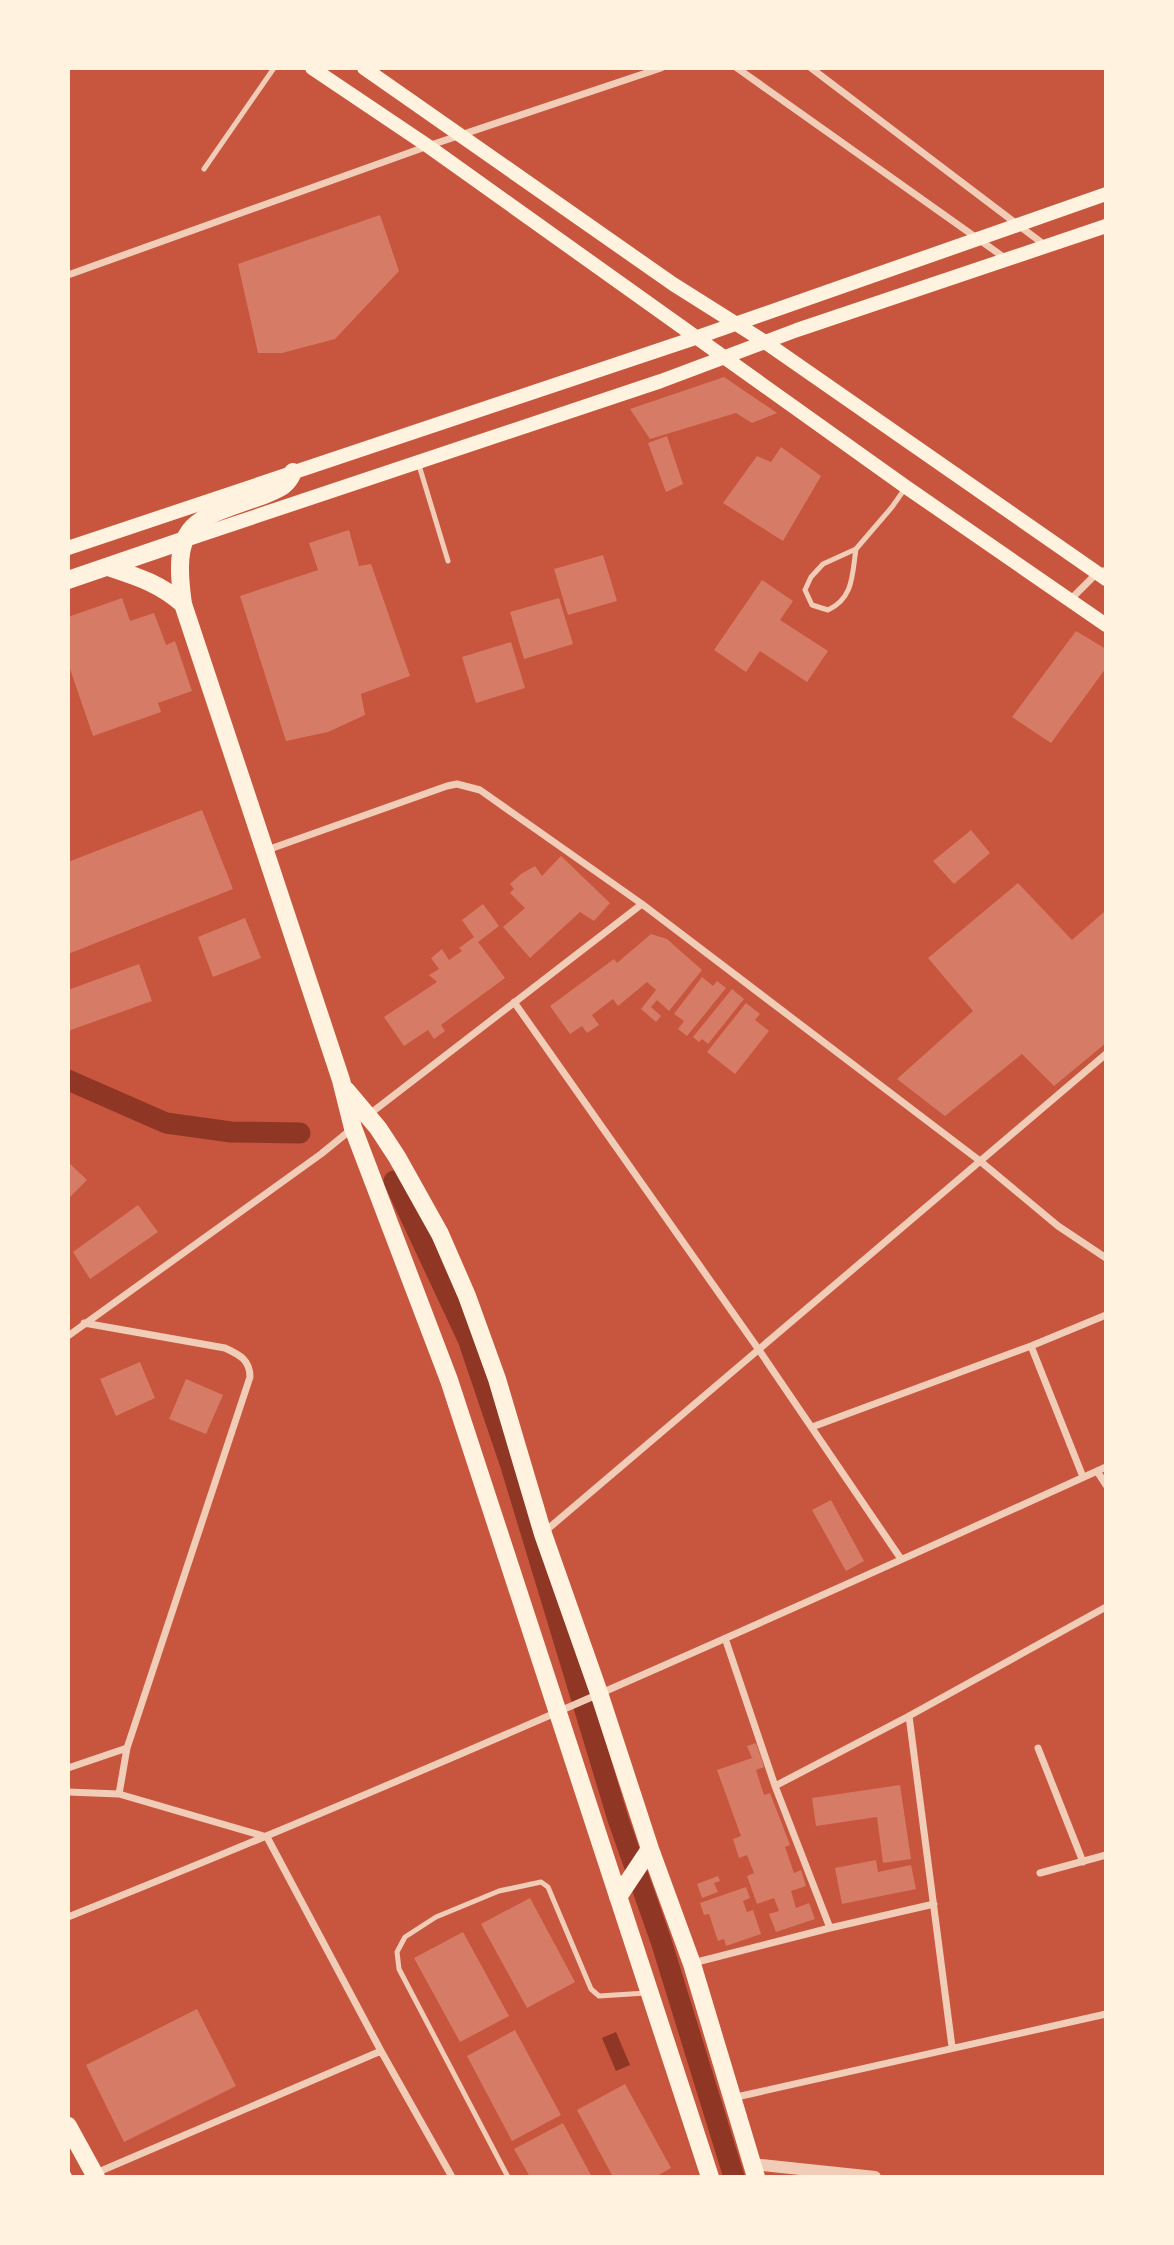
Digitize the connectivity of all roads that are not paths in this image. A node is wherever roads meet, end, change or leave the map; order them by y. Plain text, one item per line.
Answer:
1 (274, 68) edge
2 (312, 68) edge
3 (364, 68) edge
4 (661, 68) edge
5 (737, 68) edge
6 (811, 68) edge
7 (459, 136) junction
8 (428, 146) junction
9 (204, 169) dead end
10 (1106, 194) edge
11 (1018, 226) junction
12 (1106, 226) edge
13 (977, 240) junction
14 (1046, 247) junction
15 (1008, 260) junction
16 (68, 275) edge
17 (734, 324) junction
18 (698, 337) junction
19 (765, 342) junction
20 (724, 358) junction
21 (418, 462) junction
22 (293, 472) junction
23 (906, 487) junction
24 (182, 541) junction
25 (68, 548) edge
26 (856, 550) junction
27 (448, 561) dead end
28 (108, 567) junction
29 (1103, 574) edge
30 (68, 580) edge
31 (1070, 600) junction
32 (184, 604) junction
33 (1106, 625) edge
34 (264, 850) junction
35 (642, 904) junction
36 (514, 1002) junction
37 (1106, 1054) edge
38 (343, 1087) junction
39 (368, 1116) junction
40 (354, 1128) junction
41 (980, 1161) junction
42 (1106, 1258) edge
43 (1106, 1315) edge
44 (85, 1323) junction
45 (68, 1336) edge
46 (1031, 1346) junction
47 (759, 1350) junction
48 (812, 1427) junction
49 (1106, 1467) edge
50 (1097, 1471) junction
51 (1083, 1477) junction
52 (1106, 1485) edge
53 (542, 1534) junction
54 (901, 1559) junction
55 (1106, 1607) edge
56 (725, 1638) junction
57 (596, 1694) junction
58 (561, 1709) junction
59 (909, 1717) junction
60 (127, 1748) junction
61 (1038, 1748) dead end
62 (68, 1768) edge
63 (775, 1786) junction
64 (68, 1792) edge
65 (119, 1794) junction
66 (267, 1838) junction
67 (648, 1851) junction
68 (1106, 1855) edge
69 (1083, 1862) junction
70 (1040, 1873) dead end
71 (621, 1893) junction
72 (934, 1904) junction
73 (68, 1917) edge
74 (830, 1928) junction
75 (692, 1964) junction
76 (650, 1992) junction
77 (1106, 2014) edge
78 (952, 2047) junction
79 (381, 2050) junction
80 (732, 2098) junction
81 (68, 2126) edge
82 (754, 2171) edge
83 (95, 2175) edge
84 (452, 2177) edge
85 (508, 2177) edge
86 (710, 2177) edge
87 (875, 2177) edge

1 - 9 lane
2 - 8 main road
3 - 7 main road
4 - 7 street
5 - 13 street
6 - 11 street
7 - 8 street
7 - 17 main road
8 - 16 street
8 - 18 main road
10 - 11 main road
11 - 13 main road
11 - 14 street
12 - 14 main road
13 - 15 street
13 - 17 main road
14 - 15 main road
15 - 19 main road
17 - 18 main road
17 - 19 main road
18 - 20 main road
18 - 22 main road
19 - 20 main road
19 - 29 main road
20 - 21 main road
20 - 23 main road
21 - 24 main road
21 - 27 lane
22 - 24 main road
22 - 25 main road
23 - 26 lane
23 - 31 main road
24 - 28 main road
24 - 32 main road
26 - 26 lane
28 - 30 main road
28 - 32 main road
29 - 31 street
31 - 33 main road
32 - 34 main road
34 - 35 street
34 - 38 main road
35 - 36 street
35 - 41 street
36 - 39 street
36 - 47 street
37 - 41 street
38 - 39 main road
38 - 40 main road
39 - 40 street
39 - 53 main road
40 - 44 street
40 - 58 main road
41 - 42 street
41 - 47 street
43 - 46 street
44 - 45 street
44 - 60 street
46 - 48 street
46 - 51 street
47 - 48 street
47 - 53 street
48 - 54 street
49 - 50 street
50 - 51 street
50 - 52 street
51 - 54 street
53 - 57 main road
54 - 56 street
55 - 59 street
56 - 57 street
56 - 63 street
57 - 58 street
57 - 67 main road
58 - 66 street
58 - 71 main road
59 - 63 street
59 - 72 street
60 - 62 street
60 - 65 street
61 - 69 street
63 - 74 street
64 - 65 street
65 - 66 street
66 - 73 street
66 - 79 street
67 - 71 main road
67 - 75 main road
68 - 69 street
69 - 70 street
71 - 76 main road
72 - 74 street
72 - 78 street
74 - 75 street
75 - 80 main road
76 - 85 lane
76 - 86 main road
77 - 78 street
78 - 80 street
79 - 83 street
79 - 84 street
80 - 82 main road
81 - 83 main road
82 - 87 street

